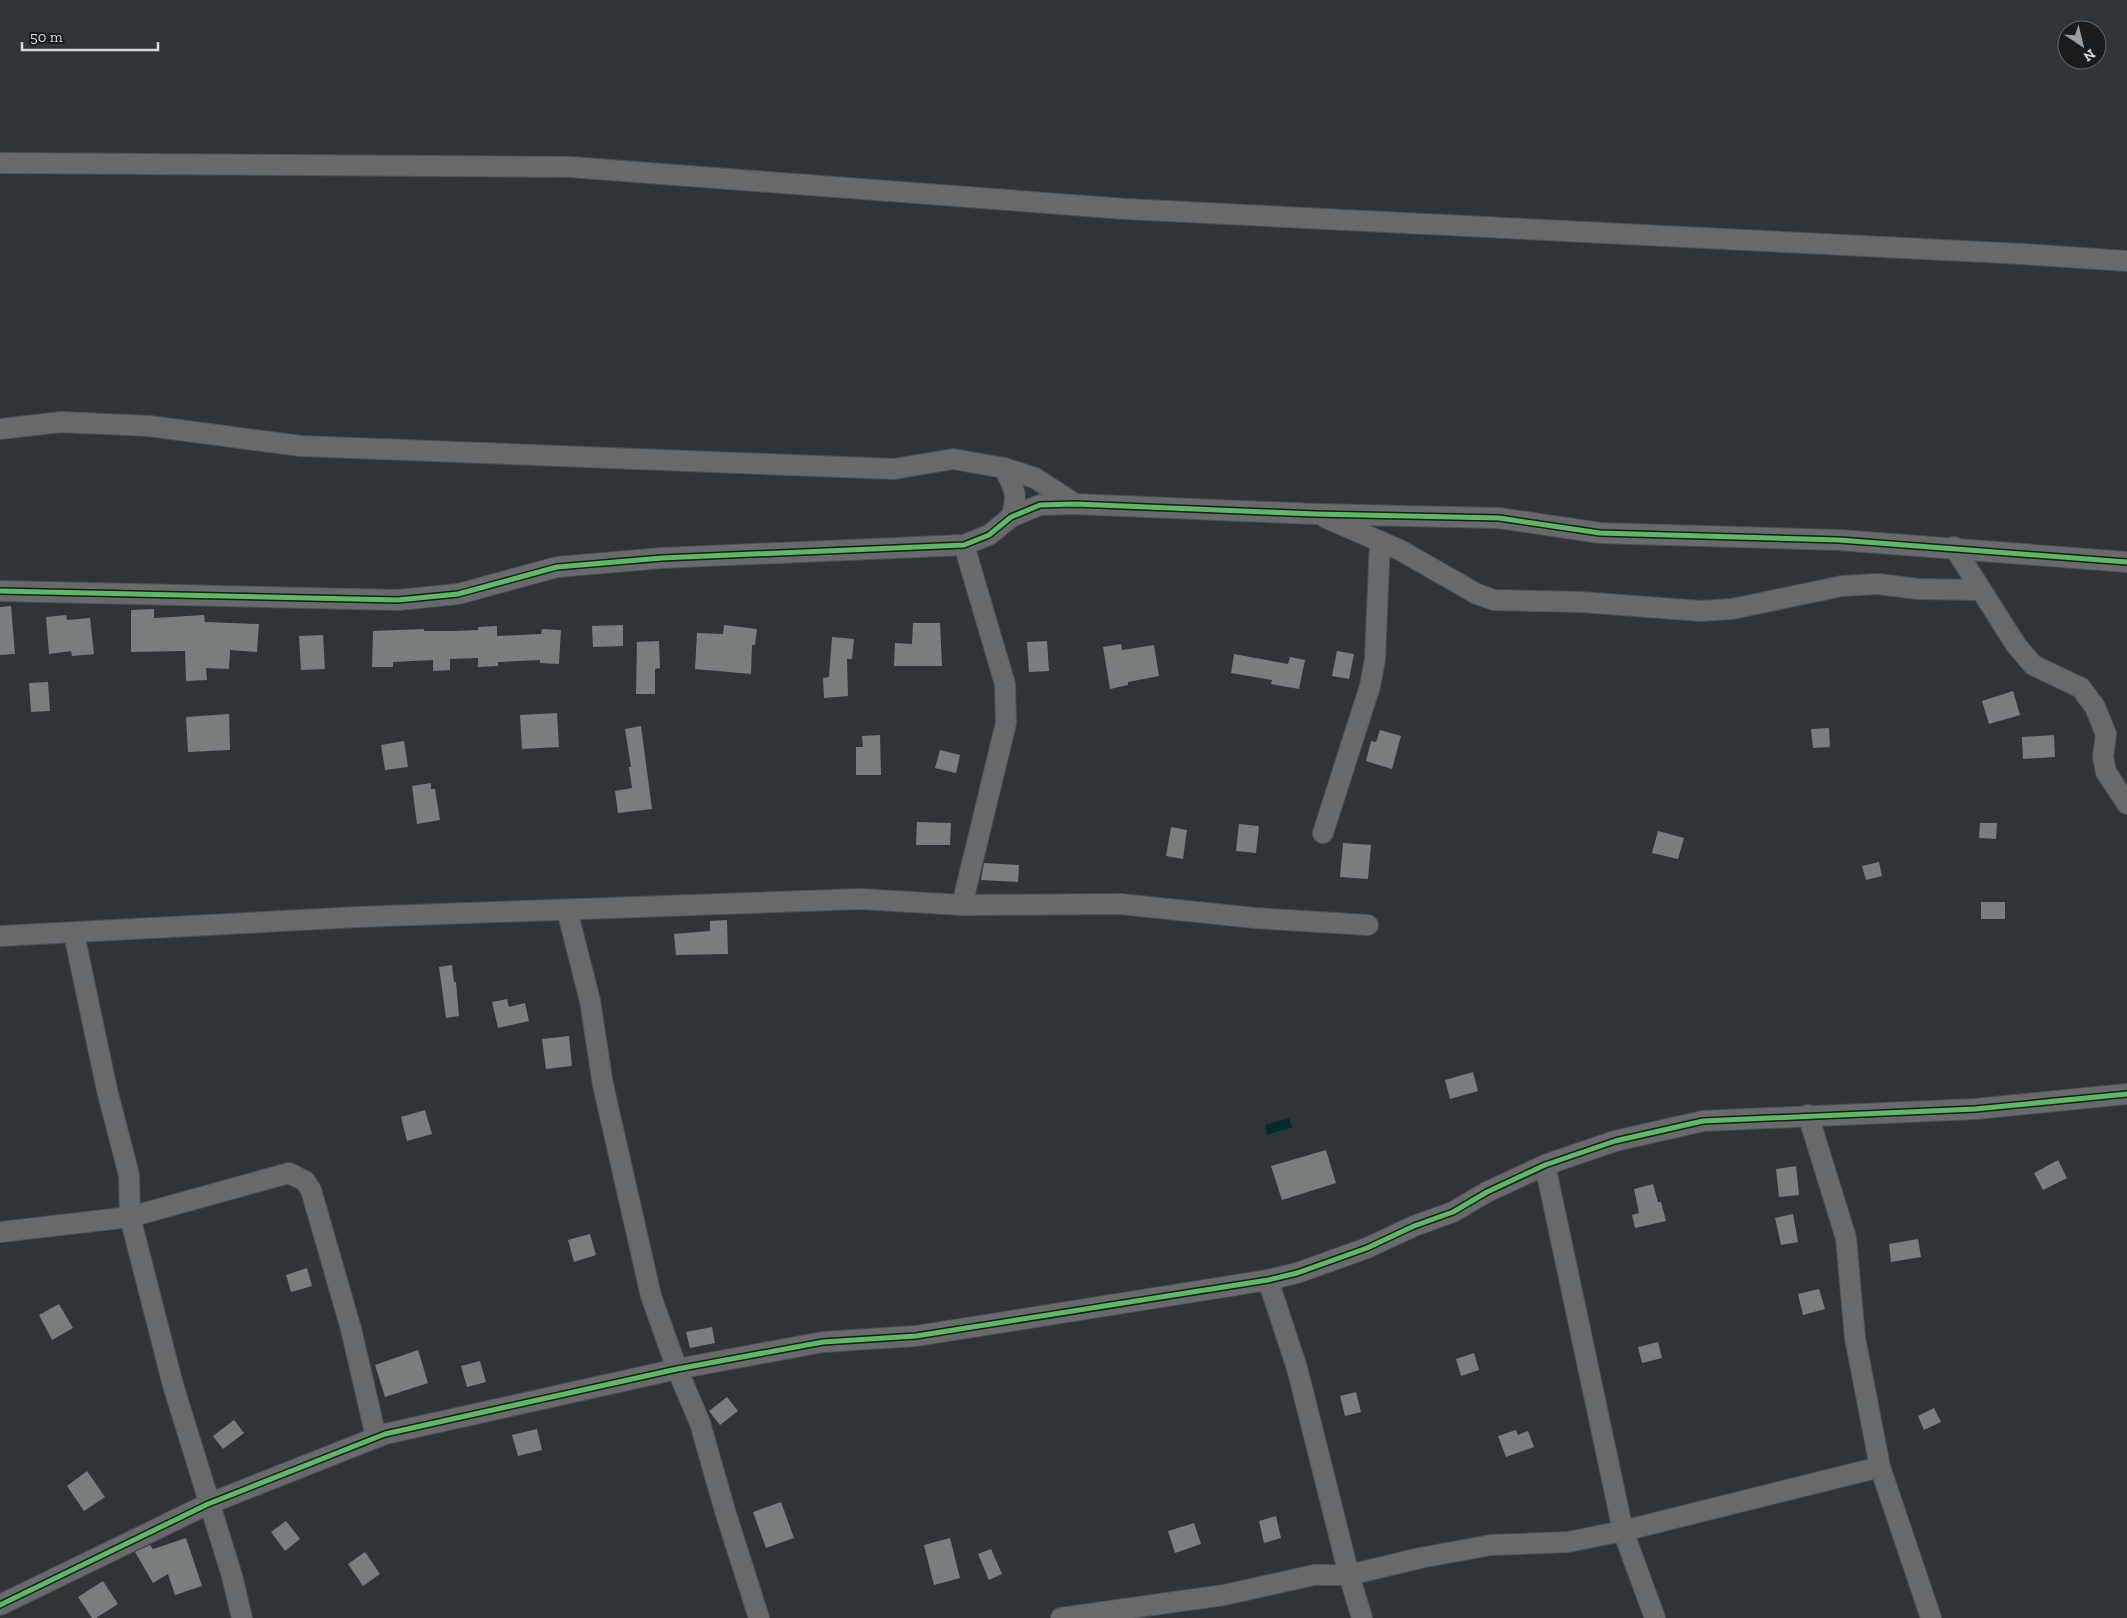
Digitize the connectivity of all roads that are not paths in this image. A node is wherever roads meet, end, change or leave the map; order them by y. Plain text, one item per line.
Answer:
1 (0, 163) edge
2 (2127, 261) edge
3 (0, 429) edge
4 (1004, 468) junction
5 (1075, 504) junction
6 (1314, 514) junction
7 (1011, 517) junction
8 (1380, 541) junction
9 (964, 546) junction
10 (1954, 548) junction
11 (2127, 562) edge
12 (1981, 590) junction
13 (0, 591) edge
14 (2127, 804) edge
15 (1323, 833) dead end
16 (962, 905) junction
17 (567, 910) junction
18 (1368, 926) dead end
19 (74, 934) junction
20 (0, 936) edge
21 (2127, 1094) edge
22 (1808, 1115) junction
23 (1545, 1164) junction
24 (130, 1217) junction
25 (0, 1232) edge
26 (1268, 1280) junction
27 (678, 1369) junction
28 (376, 1438) junction
29 (1880, 1467) junction
30 (208, 1504) junction
31 (1623, 1531) junction
32 (1349, 1575) junction
33 (0, 1605) edge
34 (242, 1618) edge
35 (759, 1618) edge
36 (1061, 1618) edge
37 (1362, 1618) edge
38 (1656, 1618) edge
39 (1931, 1618) edge

1 - 2 street
3 - 4 street
4 - 5 street
4 - 7 street
5 - 6 street
5 - 7 street
6 - 8 street
6 - 10 street
7 - 9 street
8 - 12 street
8 - 15 street
9 - 13 street
9 - 16 street
10 - 11 street
10 - 12 street
12 - 14 street
16 - 17 street
16 - 18 street
17 - 19 street
17 - 27 street
19 - 20 street
19 - 24 street
21 - 22 street
22 - 23 street
22 - 29 street
23 - 26 street
23 - 31 street
24 - 25 street
24 - 28 street
24 - 30 street
26 - 27 street
26 - 32 street
27 - 28 street
27 - 35 street
28 - 30 street
29 - 31 street
29 - 39 street
30 - 33 street
30 - 34 street
31 - 32 street
31 - 38 street
32 - 36 street
32 - 37 street

